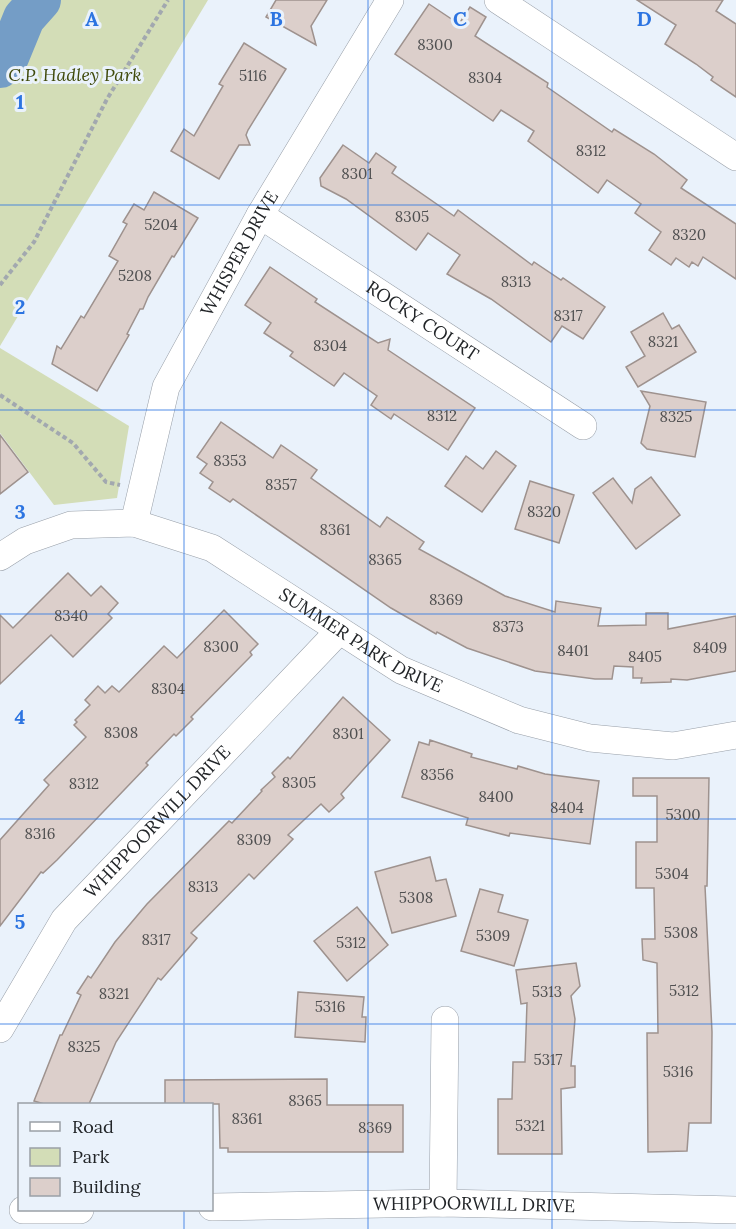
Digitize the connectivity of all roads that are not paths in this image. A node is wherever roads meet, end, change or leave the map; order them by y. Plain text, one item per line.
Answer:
1 (390, 0) edge
2 (498, 0) edge
3 (736, 157) edge
4 (260, 215) junction
5 (583, 426) dead end
6 (134, 524) junction
7 (0, 557) edge
8 (338, 632) junction
9 (736, 735) edge
10 (446, 1020) dead end
11 (0, 1029) edge
12 (443, 1203) junction
13 (0, 1205) edge
14 (213, 1207) edge
15 (18, 1208) edge
16 (736, 1210) edge

1 - 4 street, WHISPER DRIVE
2 - 3 street
4 - 5 street, ROCKY COURT
4 - 6 street, WHISPER DRIVE
6 - 7 street, SUMMER PARK DRIVE
6 - 8 street, SUMMER PARK DRIVE
8 - 9 street, SUMMER PARK DRIVE
8 - 11 street, WHIPPOORWILL DRIVE
10 - 12 street
12 - 14 street, WHIPPOORWILL DRIVE
12 - 16 street, WHIPPOORWILL DRIVE
13 - 15 street

